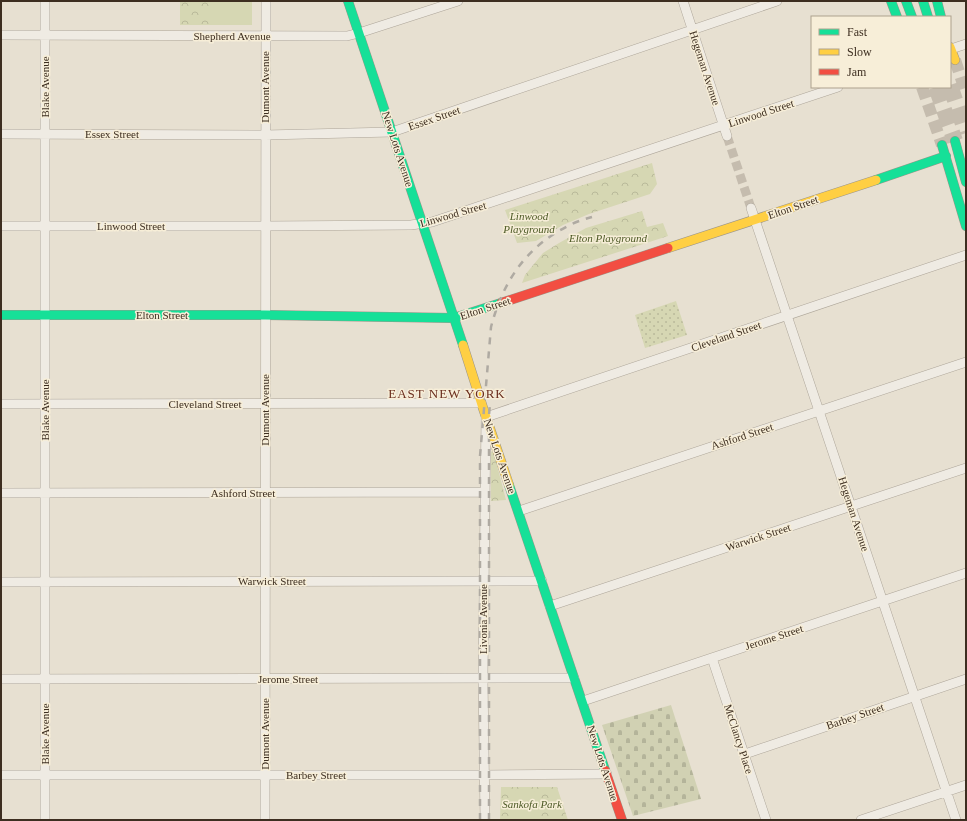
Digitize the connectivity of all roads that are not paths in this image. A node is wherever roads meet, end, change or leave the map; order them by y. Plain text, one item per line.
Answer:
1 (45, 1) edge
2 (266, 1) edge
3 (348, 1) edge
4 (458, 1) edge
5 (682, 1) edge
6 (777, 1) edge
7 (891, 1) edge
8 (906, 1) edge
9 (923, 1) edge
10 (937, 1) edge
11 (897, 16) edge
12 (912, 16) edge
13 (928, 16) edge
14 (941, 16) edge
15 (692, 29) junction
16 (359, 34) junction
17 (1, 35) edge
18 (45, 35) junction
19 (266, 36) junction
20 (966, 44) edge
21 (951, 48) edge
22 (951, 50) edge
23 (955, 60) tunnel mouth
24 (835, 88) edge
25 (724, 125) junction
26 (392, 132) junction
27 (1, 134) edge
28 (45, 134) junction
29 (265, 135) junction
30 (727, 136) tunnel mouth
31 (955, 141) tunnel mouth
32 (942, 144) tunnel mouth
33 (946, 156) junction
34 (966, 182) edge
35 (751, 208) tunnel mouth
36 (755, 220) junction
37 (422, 224) junction
38 (1, 226) edge
39 (45, 226) junction
40 (265, 226) junction
41 (966, 226) edge
42 (966, 255) edge
43 (45, 315) junction
44 (265, 315) junction
45 (787, 315) junction
46 (1, 316) edge
47 (454, 318) junction
48 (966, 362) edge
49 (481, 403) junction
50 (1, 404) edge
51 (45, 404) junction
52 (265, 404) junction
53 (819, 411) junction
54 (486, 417) junction
55 (966, 468) edge
56 (484, 492) junction
57 (1, 493) edge
58 (45, 493) junction
59 (265, 493) junction
60 (851, 506) junction
61 (519, 511) junction
62 (966, 573) edge
63 (265, 581) junction
64 (484, 581) junction
65 (542, 581) junction
66 (1, 582) edge
67 (45, 582) junction
68 (883, 601) junction
69 (550, 606) junction
70 (712, 658) junction
71 (265, 678) junction
72 (483, 678) junction
73 (574, 678) junction
74 (1, 679) edge
75 (45, 679) junction
76 (966, 680) edge
77 (915, 696) junction
78 (583, 701) junction
79 (745, 754) junction
80 (607, 774) junction
81 (1, 775) edge
82 (45, 775) junction
83 (265, 775) junction
84 (484, 775) junction
85 (966, 785) edge
86 (946, 791) junction
87 (45, 820) edge
88 (265, 820) edge
89 (485, 820) edge
90 (622, 820) edge
91 (766, 820) edge
92 (861, 820) edge
93 (956, 820) edge

1 - 18 street, Blake Avenue
2 - 19 street, Dumont Avenue
3 - 16 main road, New Lots Avenue
4 - 16 street, Shepherd Avenue
5 - 15 street, Hegeman Avenue
6 - 15 street, Essex Street
7 - 11 main road
8 - 12 main road
9 - 13 main road
10 - 14 main road
15 - 25 street, Hegeman Avenue
15 - 26 street, Essex Street
16 - 19 street, Shepherd Avenue
16 - 26 main road, New Lots Avenue
17 - 18 street, Shepherd Avenue
18 - 19 street, Shepherd Avenue
18 - 28 street, Blake Avenue
19 - 29 street, Dumont Avenue
20 - 21 street
22 - 23 main road
24 - 25 street, Linwood Street
25 - 30 street, Hegeman Avenue
25 - 37 street, Linwood Street
26 - 29 street, Essex Street
26 - 37 main road, New Lots Avenue
27 - 28 street, Essex Street
28 - 29 street, Essex Street
28 - 39 street, Blake Avenue
29 - 40 street, Dumont Avenue
31 - 34 main road
32 - 33 main road
33 - 36 main road, Elton Street
33 - 41 main road
35 - 36 street, Hegeman Avenue
36 - 45 street, Hegeman Avenue
36 - 47 main road, Elton Street
37 - 40 street, Linwood Street
37 - 47 main road, New Lots Avenue
38 - 39 street, Linwood Street
39 - 40 street, Linwood Street
39 - 43 street, Blake Avenue
40 - 44 street, Dumont Avenue
42 - 45 street, Cleveland Street
43 - 44 main road, Elton Street
43 - 46 main road, Elton Street
43 - 51 street, Blake Avenue
44 - 47 main road, Elton Street
44 - 52 street, Dumont Avenue
45 - 53 street, Hegeman Avenue
45 - 54 street, Cleveland Street
47 - 49 main road, New Lots Avenue
48 - 53 street, Ashford Street
49 - 52 street, Cleveland Street
49 - 54 main road, New Lots Avenue
50 - 51 street, Cleveland Street
51 - 52 street, Cleveland Street
51 - 58 street, Blake Avenue
52 - 59 street, Dumont Avenue
53 - 60 street, Hegeman Avenue
53 - 61 street, Ashford Street
54 - 56 street, Livonia Avenue
54 - 61 main road, New Lots Avenue
55 - 60 street, Warwick Street
56 - 59 street, Ashford Street
56 - 64 street, Livonia Avenue
57 - 58 street, Ashford Street
58 - 59 street, Ashford Street
58 - 67 street, Blake Avenue
59 - 63 street, Dumont Avenue
60 - 68 street, Hegeman Avenue
60 - 69 street, Warwick Street
61 - 65 main road, New Lots Avenue
62 - 68 street, Jerome Street
63 - 64 street, Warwick Street
63 - 67 street, Warwick Street
63 - 71 street, Dumont Avenue
64 - 65 street, Warwick Street
64 - 72 street, Livonia Avenue
65 - 69 main road, New Lots Avenue
66 - 67 street, Warwick Street
67 - 75 street, Blake Avenue
68 - 70 street, Jerome Street
68 - 77 street, Hegeman Avenue
69 - 73 main road, New Lots Avenue
70 - 78 street, Jerome Street
70 - 79 street, McClancy Place
71 - 72 street, Jerome Street
71 - 75 street, Jerome Street
71 - 83 street, Dumont Avenue
72 - 73 street, Jerome Street
72 - 84 street, Livonia Avenue
73 - 78 main road, New Lots Avenue
74 - 75 street, Jerome Street
75 - 82 street, Blake Avenue
76 - 77 street, Barbey Street
77 - 79 street, Barbey Street
77 - 86 street, Hegeman Avenue
78 - 80 main road, New Lots Avenue
79 - 91 street, McClancy Place
80 - 84 street, Barbey Street
80 - 90 main road, New Lots Avenue
81 - 82 street, Barbey Street
82 - 83 street, Barbey Street
82 - 87 street, Blake Avenue
83 - 84 street, Barbey Street
83 - 88 street, Dumont Avenue
84 - 89 street, Livonia Avenue
85 - 86 street
86 - 92 street
86 - 93 street, Hegeman Avenue

